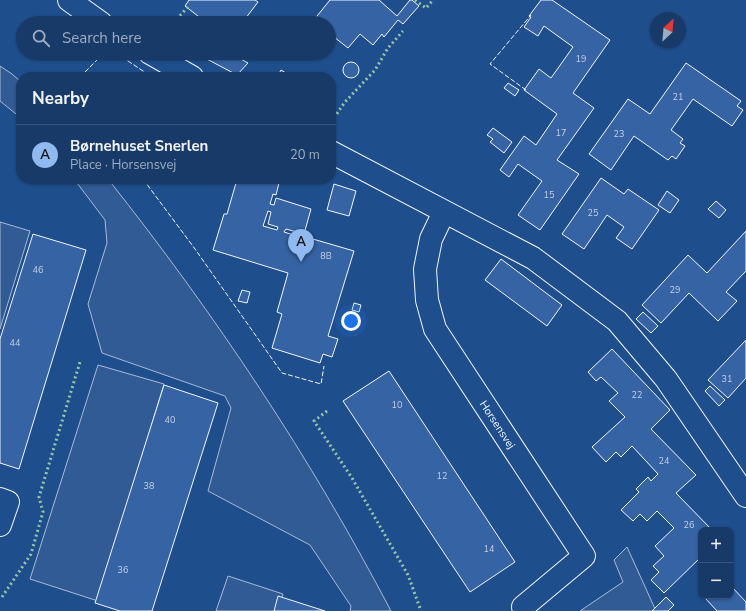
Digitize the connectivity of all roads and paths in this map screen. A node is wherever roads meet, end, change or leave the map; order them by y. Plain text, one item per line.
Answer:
1 (69, 0) edge
2 (91, 16) edge
3 (162, 60) edge
4 (183, 72) edge
5 (336, 155) edge
6 (444, 212) junction
7 (746, 496) edge
8 (0, 500) edge
9 (0, 525) edge
10 (523, 607) dead end

1 - 2 street
3 - 4 street
5 - 6 street
6 - 7 street
6 - 10 street, Horsensvej
8 - 9 street

